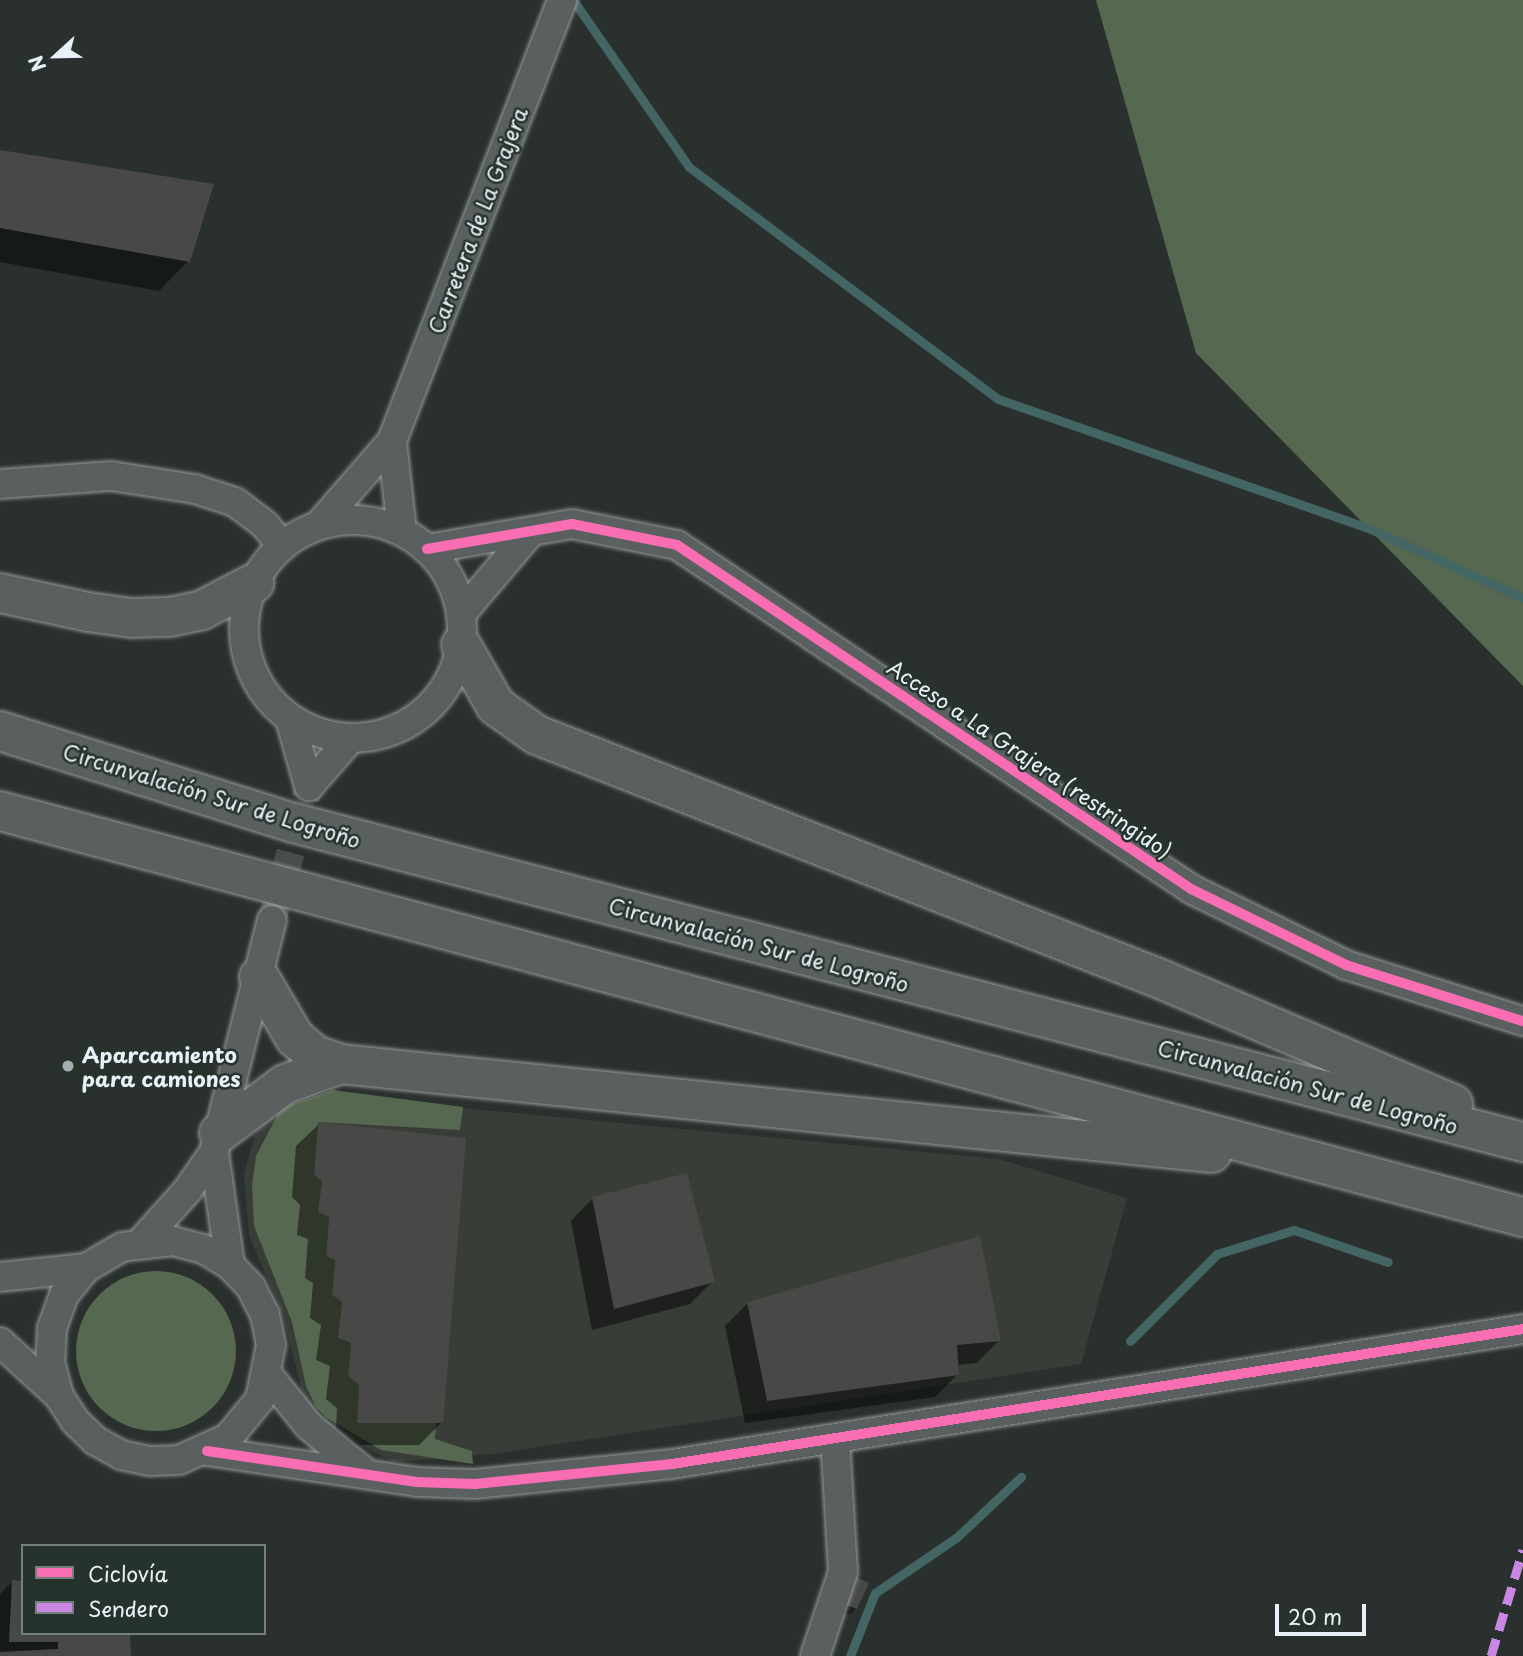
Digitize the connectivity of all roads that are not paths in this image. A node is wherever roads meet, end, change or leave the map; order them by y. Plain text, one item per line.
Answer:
1 (562, 0) edge
2 (392, 441) junction
3 (0, 484) edge
4 (320, 524) junction
5 (402, 531) junction
6 (528, 535) junction
7 (282, 545) junction
8 (427, 549) junction
9 (254, 583) junction
10 (0, 593) edge
11 (461, 630) junction
12 (290, 719) junction
13 (0, 731) edge
14 (351, 738) junction
15 (0, 811) edge
16 (272, 920) tunnel mouth
17 (259, 977) junction
18 (1523, 1021) edge
19 (341, 1064) junction
20 (1523, 1134) edge
21 (216, 1142) junction
22 (1523, 1142) edge
23 (1523, 1217) edge
24 (1523, 1224) edge
25 (142, 1241) junction
26 (230, 1265) junction
27 (86, 1268) junction
28 (0, 1277) edge
29 (1523, 1329) edge
30 (0, 1342) edge
31 (268, 1375) junction
32 (59, 1396) junction
33 (835, 1438) junction
34 (207, 1451) junction
35 (367, 1473) junction
36 (815, 1656) edge

1 - 2 street, Carretera de La Grajera
2 - 4 street, Carretera de La Grajera
2 - 5 street, Carretera de La Grajera
3 - 7 street
4 - 5 street
4 - 7 street
5 - 8 street
6 - 8 street, Acceso a La Grajera (restringido)
6 - 11 street
6 - 18 street, Acceso a La Grajera (restringido)
7 - 9 street
8 - 11 street
9 - 10 highway
9 - 12 street
11 - 14 street
11 - 20 highway
12 - 14 street
12 - 14 street
13 - 22 highway, Circunvalación Sur de Logroño
15 - 23 highway
16 - 17 street
17 - 19 highway
17 - 21 street
19 - 21 highway
19 - 24 highway
21 - 25 street
21 - 26 street
25 - 26 street
25 - 27 street
26 - 31 street
27 - 28 street
27 - 32 street
29 - 33 street
30 - 32 street
31 - 34 street
31 - 35 street
32 - 34 street
33 - 35 street
33 - 36 street
34 - 35 street

